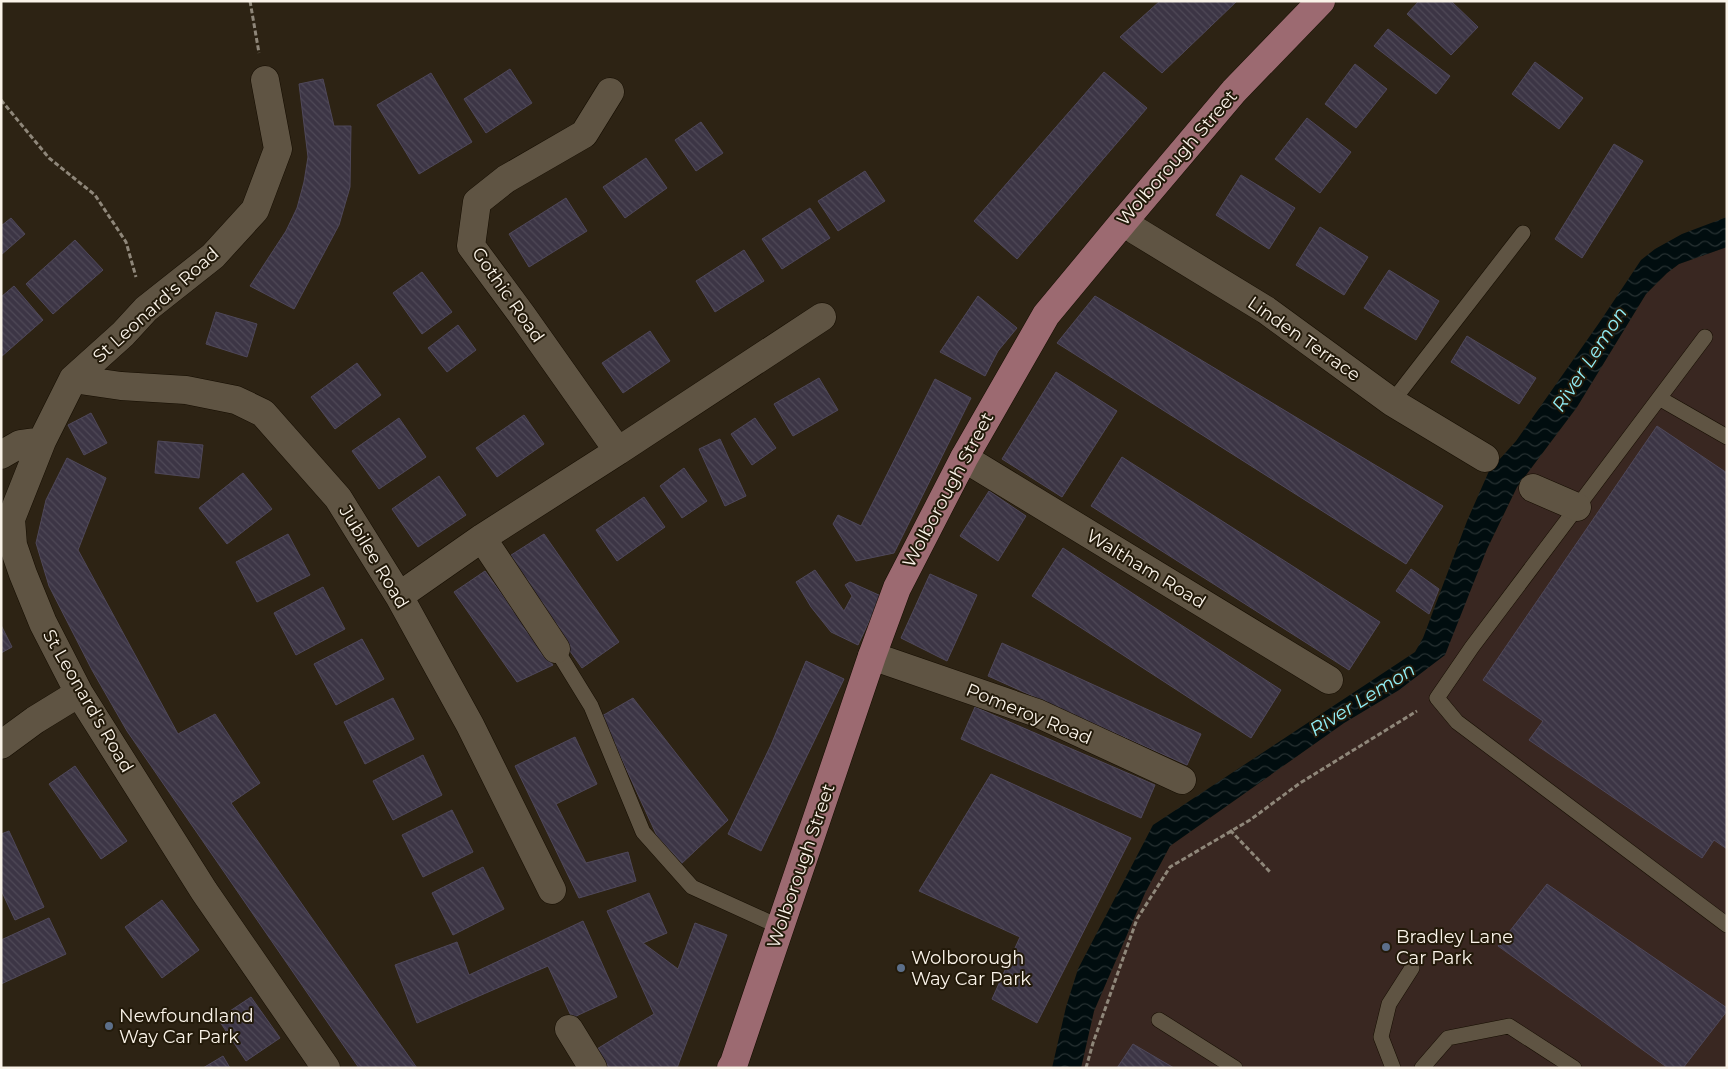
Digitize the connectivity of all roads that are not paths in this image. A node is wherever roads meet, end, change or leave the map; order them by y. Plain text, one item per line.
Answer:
1 (1321, 1) edge
2 (264, 80) road end
3 (610, 92) dead end
4 (1124, 221) junction
5 (1523, 234) dead end
6 (822, 317) dead end
7 (1705, 337) dead end
8 (74, 379) junction
9 (1659, 398) junction
10 (1392, 402) junction
11 (1727, 437) edge
12 (42, 441) junction
13 (618, 451) junction
14 (1, 455) edge
15 (964, 458) junction
16 (1485, 458) dead end
17 (1534, 488) dead end
18 (1577, 507) junction
19 (482, 538) junction
20 (399, 596) junction
21 (556, 649) joint
22 (872, 656) junction
23 (1329, 680) dead end
24 (79, 692) junction
25 (1, 745) edge
26 (1182, 780) dead end
27 (552, 890) dead end
28 (1727, 925) edge
29 (780, 927) junction
30 (1412, 968) dead end
31 (1159, 1020) dead end
32 (569, 1029) dead end
33 (734, 1066) edge
34 (326, 1068) edge
35 (593, 1068) edge
36 (1236, 1068) edge
37 (1392, 1068) edge
38 (1422, 1068) edge
39 (1574, 1068) edge

1 - 4 main road, Wolborough Street
2 - 8 street, St Leonard's Road
3 - 13 street, Gothic Road
4 - 10 street, Linden Terrace
4 - 15 main road, Wolborough Street
5 - 10 lane
6 - 13 street
7 - 9 lane
8 - 12 street, St Leonard's Road
8 - 20 street, Jubilee Road
9 - 11 lane
9 - 18 lane
10 - 16 street, Linden Terrace
12 - 14 street
12 - 24 street, St Leonard's Road
13 - 19 street
15 - 22 main road, Wolborough Street
15 - 23 street, Waltham Road
17 - 18 street
18 - 28 lane
19 - 20 street
19 - 21 street
20 - 27 street, Jubilee Road
21 - 29 lane
22 - 26 street, Pomeroy Road
22 - 29 main road, Wolborough Street
24 - 25 street
24 - 34 street, St Leonard's Road
29 - 33 main road, Wolborough Street
30 - 37 lane
31 - 36 lane
32 - 35 street
38 - 39 lane

